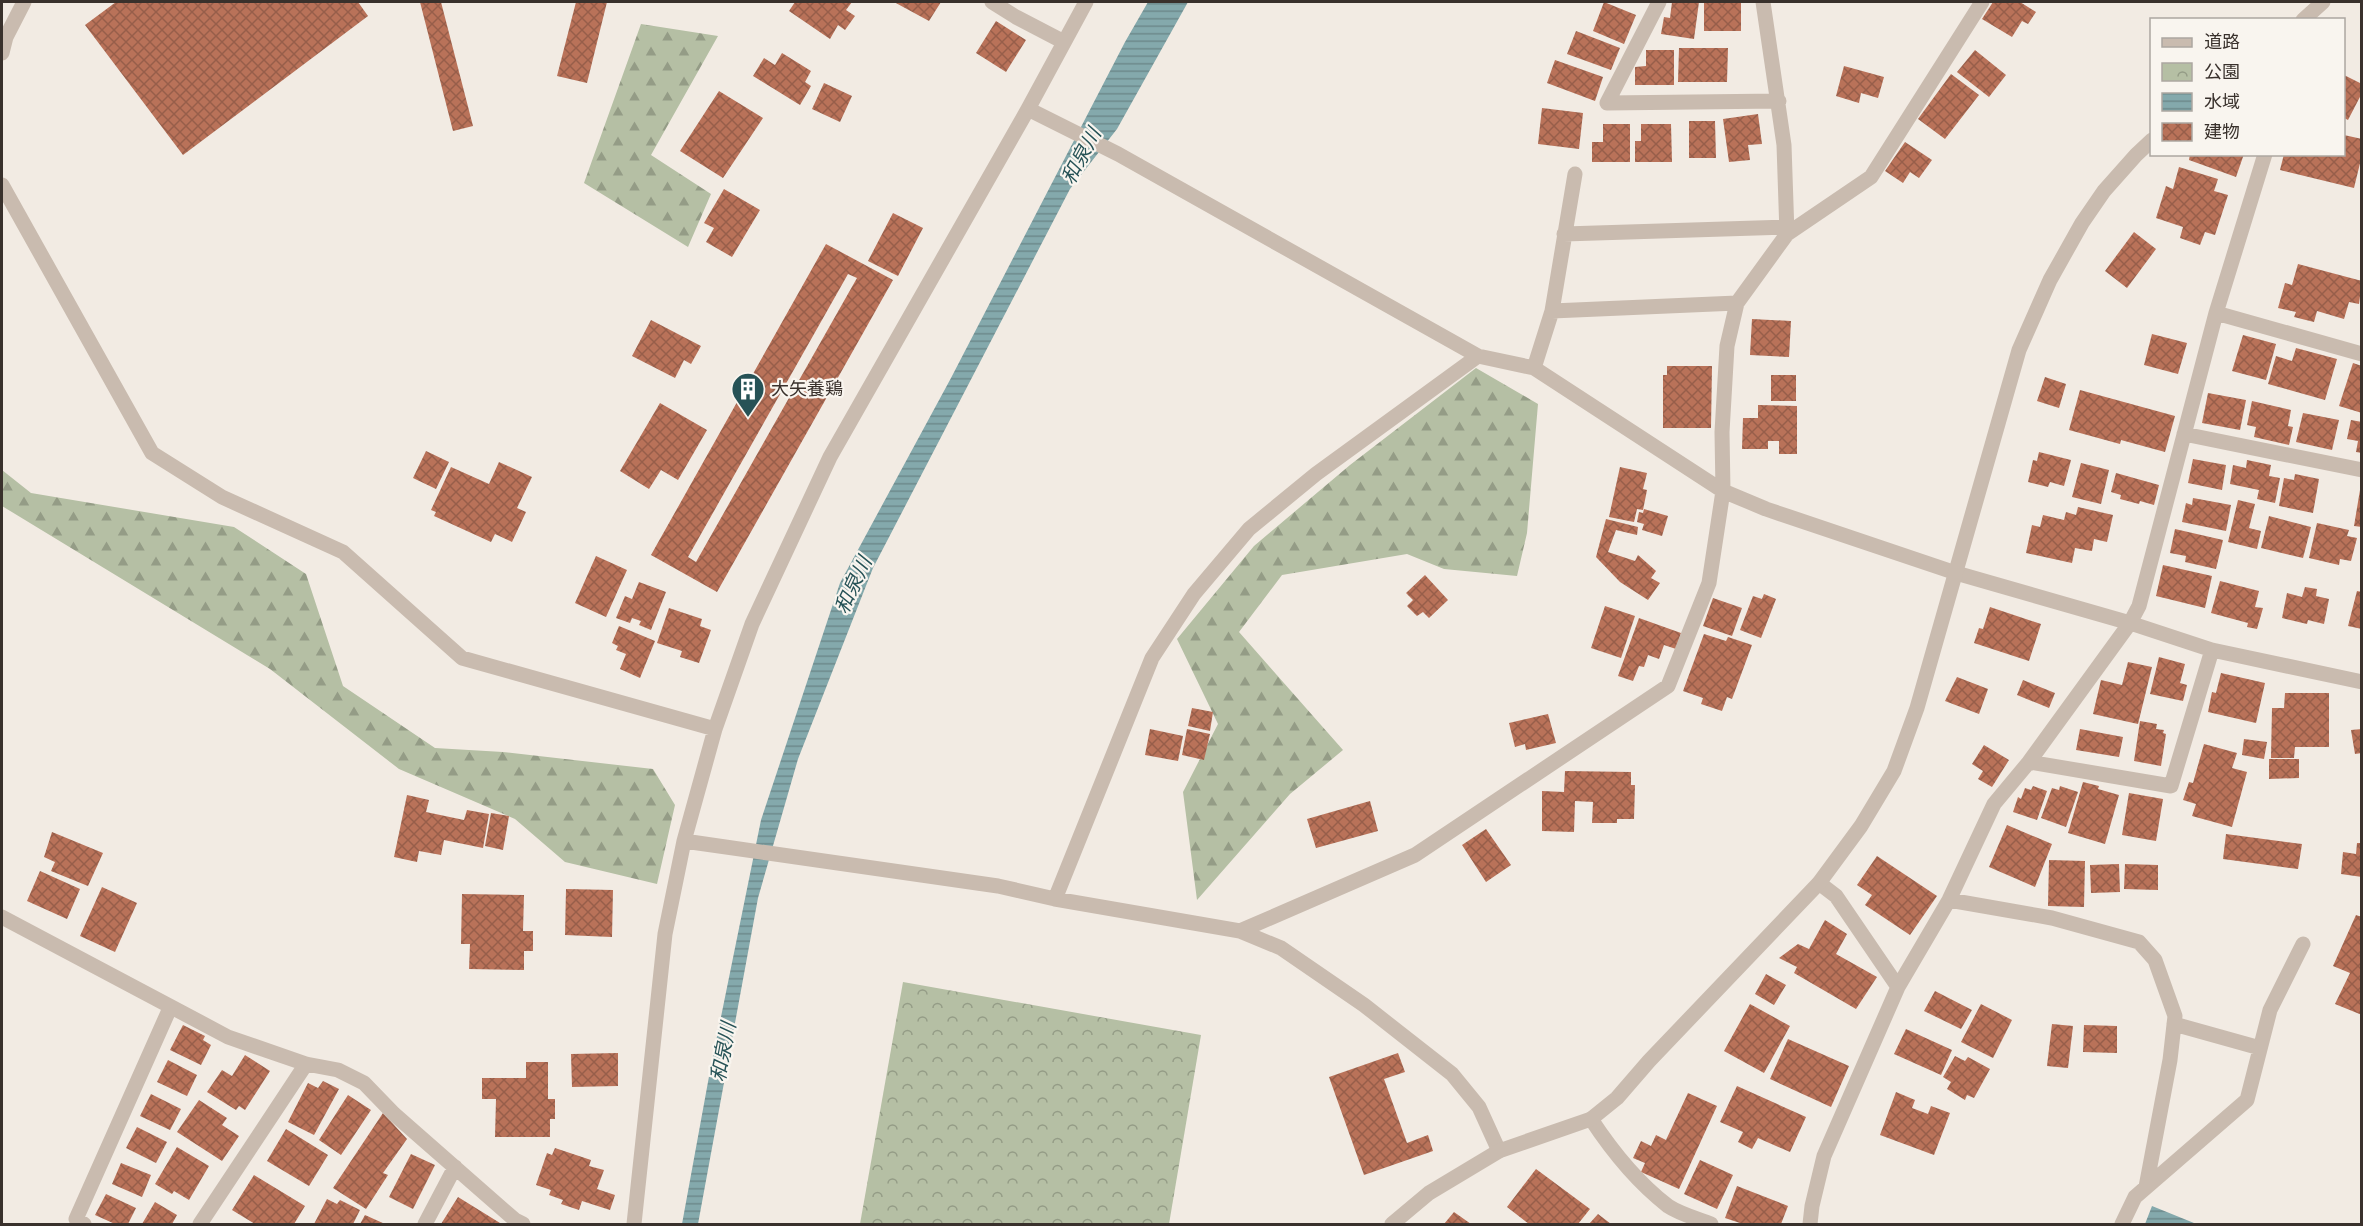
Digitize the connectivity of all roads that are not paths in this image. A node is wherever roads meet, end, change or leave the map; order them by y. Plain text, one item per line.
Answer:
1 (24, 2) edge
2 (992, 2) edge
3 (1086, 2) edge
4 (1659, 2) edge
5 (1763, 2) edge
6 (1982, 2) edge
7 (2323, 2) edge
8 (2305, 18) edge
9 (1064, 42) junction
10 (2, 53) edge
11 (1779, 101) junction
12 (1028, 109) junction
13 (2150, 141) edge
14 (2264, 156) edge
15 (1575, 174) dead end
16 (2, 185) edge
17 (1787, 231) junction
18 (1564, 234) junction
19 (1737, 303) junction
20 (1552, 311) junction
21 (2216, 313) junction
22 (2361, 354) edge
23 (1478, 356) junction
24 (1534, 368) junction
25 (2184, 434) junction
26 (2361, 470) edge
27 (1723, 491) junction
28 (1956, 573) junction
29 (2130, 623) junction
30 (2212, 650) junction
31 (2361, 682) edge
32 (715, 729) junction
33 (2029, 762) junction
34 (684, 841) junction
35 (1819, 883) junction
36 (1055, 899) junction
37 (1949, 900) junction
38 (2, 917) edge
39 (1240, 931) junction
40 (2303, 944) dead end
41 (1898, 987) junction
42 (170, 1008) junction
43 (2174, 1024) junction
44 (2260, 1048) junction
45 (306, 1064) junction
46 (1591, 1119) junction
47 (1499, 1151) junction
48 (455, 1167) junction
49 (2146, 1187) junction
50 (84, 1224) edge
51 (200, 1224) edge
52 (425, 1224) edge
53 (523, 1224) edge
54 (634, 1224) edge
55 (1392, 1224) edge
56 (1711, 1224) edge
57 (1810, 1224) edge
58 (2122, 1224) edge

1 - 10 street
2 - 9 street
3 - 9 street
4 - 11 street
5 - 11 street
6 - 17 street
7 - 8 street
9 - 12 street
11 - 17 street
12 - 23 street
12 - 32 street
13 - 28 street
14 - 21 street
15 - 18 street
16 - 32 street
17 - 18 street
17 - 19 street
18 - 20 street
19 - 20 street
19 - 27 street
20 - 24 street
21 - 22 street
21 - 25 street
23 - 24 street
23 - 36 street
24 - 27 street
25 - 26 street
25 - 29 street
27 - 28 street
27 - 39 street
28 - 29 street
28 - 35 street
29 - 30 street
29 - 33 street
30 - 31 street
30 - 33 street
32 - 34 street
33 - 37 street
34 - 36 street
34 - 54 street
35 - 41 street
35 - 46 street
36 - 39 street
37 - 41 street
37 - 43 street
38 - 42 street
39 - 47 street
40 - 44 street
41 - 57 street
42 - 45 street
42 - 50 street
43 - 44 street
43 - 49 street
44 - 49 street
45 - 48 street
45 - 51 street
46 - 47 street
46 - 56 street
47 - 55 street
48 - 52 street
48 - 53 street
49 - 58 street

